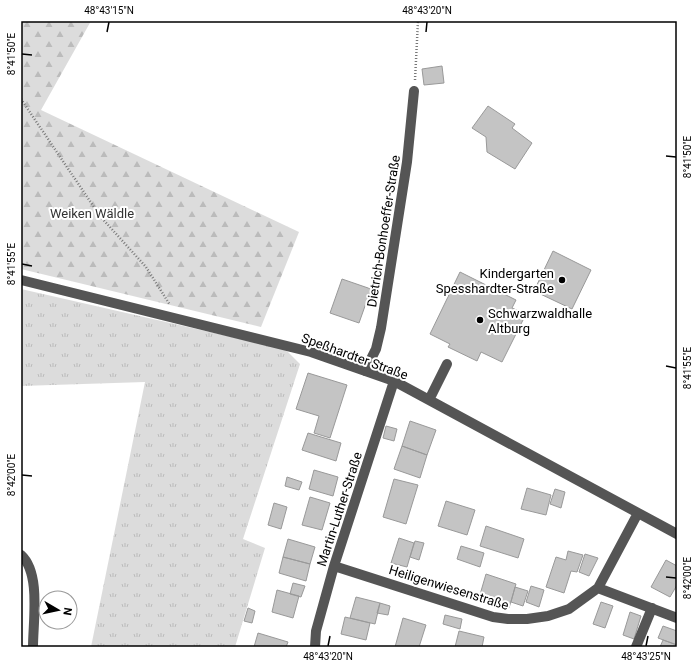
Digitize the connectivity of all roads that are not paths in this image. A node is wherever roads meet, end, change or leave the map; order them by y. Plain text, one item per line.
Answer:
1 (414, 92) road end
2 (21, 280) edge
3 (447, 364) dead end
4 (365, 371) junction
5 (394, 381) junction
6 (429, 400) junction
7 (638, 513) junction
8 (677, 534) edge
9 (21, 555) edge
10 (334, 566) junction
11 (598, 588) junction
12 (652, 608) junction
13 (677, 618) edge
14 (33, 647) edge
15 (315, 647) edge
16 (636, 647) edge

1 - 4 street, Dietrich-Bonhoeffer-Straße
2 - 4 street, Speßhardter Straße
3 - 6 street
4 - 5 street, Speßhardter Straße
5 - 6 street, Speßhardter Straße
5 - 10 street, Martin-Luther-Straße
6 - 7 street, Speßhardter Straße
7 - 8 street, Speßhardter Straße
7 - 11 street, Heiligenwiesenstraße
9 - 14 street
10 - 11 street, Heiligenwiesenstraße
10 - 15 street, Martin-Luther-Straße
11 - 12 street
12 - 13 street
12 - 16 street

